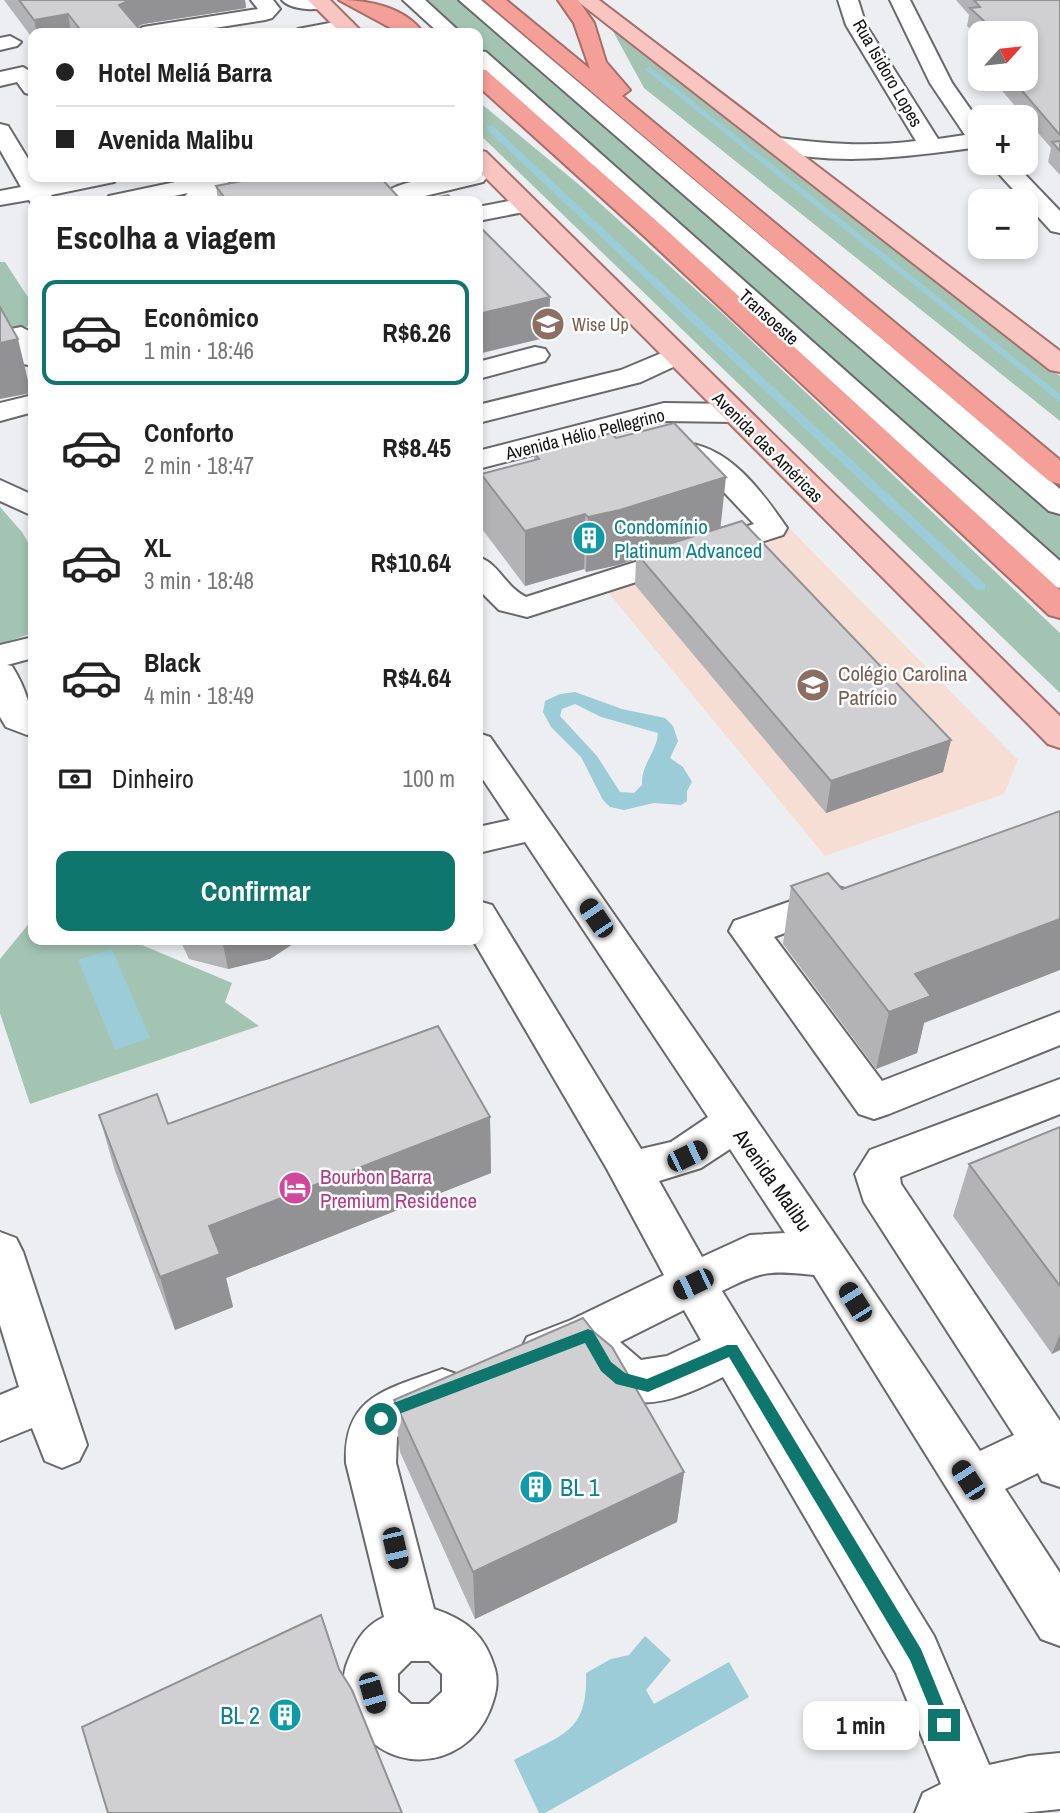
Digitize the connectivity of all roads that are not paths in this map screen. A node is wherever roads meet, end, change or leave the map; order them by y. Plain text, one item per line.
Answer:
1 (261, 0) edge
2 (292, 0) edge
3 (349, 0) edge
4 (391, 0) edge
5 (413, 0) edge
6 (469, 0) edge
7 (494, 0) edge
8 (568, 0) edge
9 (586, 0) edge
10 (848, 0) edge
11 (900, 0) edge
12 (319, 1) edge
13 (175, 28) edge
14 (347, 28) edge
15 (406, 28) edge
16 (424, 28) edge
17 (445, 28) edge
18 (3, 48) edge
19 (28, 52) edge
20 (483, 61) edge
21 (0, 79) edge
22 (483, 79) edge
23 (28, 81) edge
24 (628, 114) junction
25 (968, 122) edge
26 (0, 131) edge
27 (968, 141) edge
28 (779, 145) junction
29 (930, 145) junction
30 (880, 153) junction
31 (483, 173) edge
32 (1012, 175) edge
33 (28, 178) edge
34 (84, 182) edge
35 (211, 182) edge
36 (282, 182) edge
37 (438, 182) edge
38 (837, 191) junction
39 (39, 196) edge
40 (141, 196) edge
41 (202, 196) edge
42 (394, 196) edge
43 (28, 197) edge
44 (0, 198) edge
45 (525, 205) junction
46 (483, 213) edge
47 (1060, 226) edge
48 (535, 355) dead end
49 (676, 355) junction
50 (1060, 364) edge
51 (483, 370) edge
52 (28, 405) edge
53 (0, 412) edge
54 (483, 413) edge
55 (734, 413) junction
56 (625, 422) junction
57 (586, 432) junction
58 (483, 459) edge
59 (610, 459) edge
60 (1060, 475) edge
61 (0, 489) edge
62 (28, 504) edge
63 (1060, 505) edge
64 (483, 574) edge
65 (1060, 578) edge
66 (1060, 608) edge
67 (28, 648) edge
68 (0, 656) edge
69 (0, 674) edge
70 (28, 723) edge
71 (1060, 736) edge
72 (483, 752) edge
73 (535, 827) junction
74 (483, 839) edge
75 (865, 889) edge
76 (483, 923) edge
77 (1060, 1028) edge
78 (1060, 1096) edge
79 (732, 1122) junction
80 (629, 1169) junction
81 (0, 1252) edge
82 (827, 1257) junction
83 (693, 1284) junction
84 (588, 1335) junction
85 (732, 1349) junction
86 (47, 1399) junction
87 (0, 1418) edge
88 (62, 1445) dead end
89 (1053, 1455) edge
90 (968, 1480) junction
91 (1060, 1620) edge
92 (414, 1632) dead end
93 (1060, 1781) edge
94 (966, 1807) edge

1 - 13 street
2 - 12 street
3 - 15 highway
4 - 16 highway
5 - 17 street
6 - 63 street
7 - 24 highway
8 - 24 highway
9 - 28 main road
10 - 29 street, Rua Isidoro Lopes
11 - 25 street, Rua Isidoro Lopes
12 - 14 main road
18 - 19 street
20 - 65 street, Transoeste
21 - 23 street
22 - 66 highway
24 - 60 highway
26 - 33 street
27 - 29 street
28 - 30 street
28 - 38 main road
29 - 30 street
30 - 38 street
31 - 45 main road, Avenida das Américas
32 - 47 street
34 - 39 street
35 - 40 street
36 - 41 street
37 - 42 street
38 - 50 main road
43 - 44 street
45 - 46 street
45 - 49 main road, Avenida das Américas
48 - 51 street
49 - 54 street
49 - 55 main road, Avenida das Américas
52 - 53 street
55 - 56 street, Avenida Hélio Pellegrino
55 - 71 main road, Avenida das Américas
56 - 57 street, Avenida Hélio Pellegrino
56 - 64 street
57 - 58 street, Avenida Hélio Pellegrino
57 - 59 street
61 - 62 street
67 - 68 street
69 - 70 street
72 - 73 street, Avenida Malibu
73 - 74 street
73 - 79 street, Avenida Malibu
75 - 77 street
76 - 80 street
78 - 89 street
79 - 80 street
79 - 82 street, Avenida Malibu
80 - 83 street
81 - 86 street
82 - 83 street
82 - 90 street, Avenida Malibu
83 - 84 street
83 - 85 street
84 - 85 street
84 - 92 street
85 - 94 street
86 - 87 street
86 - 88 street
89 - 90 street
90 - 91 street, Avenida Malibu
93 - 94 street

